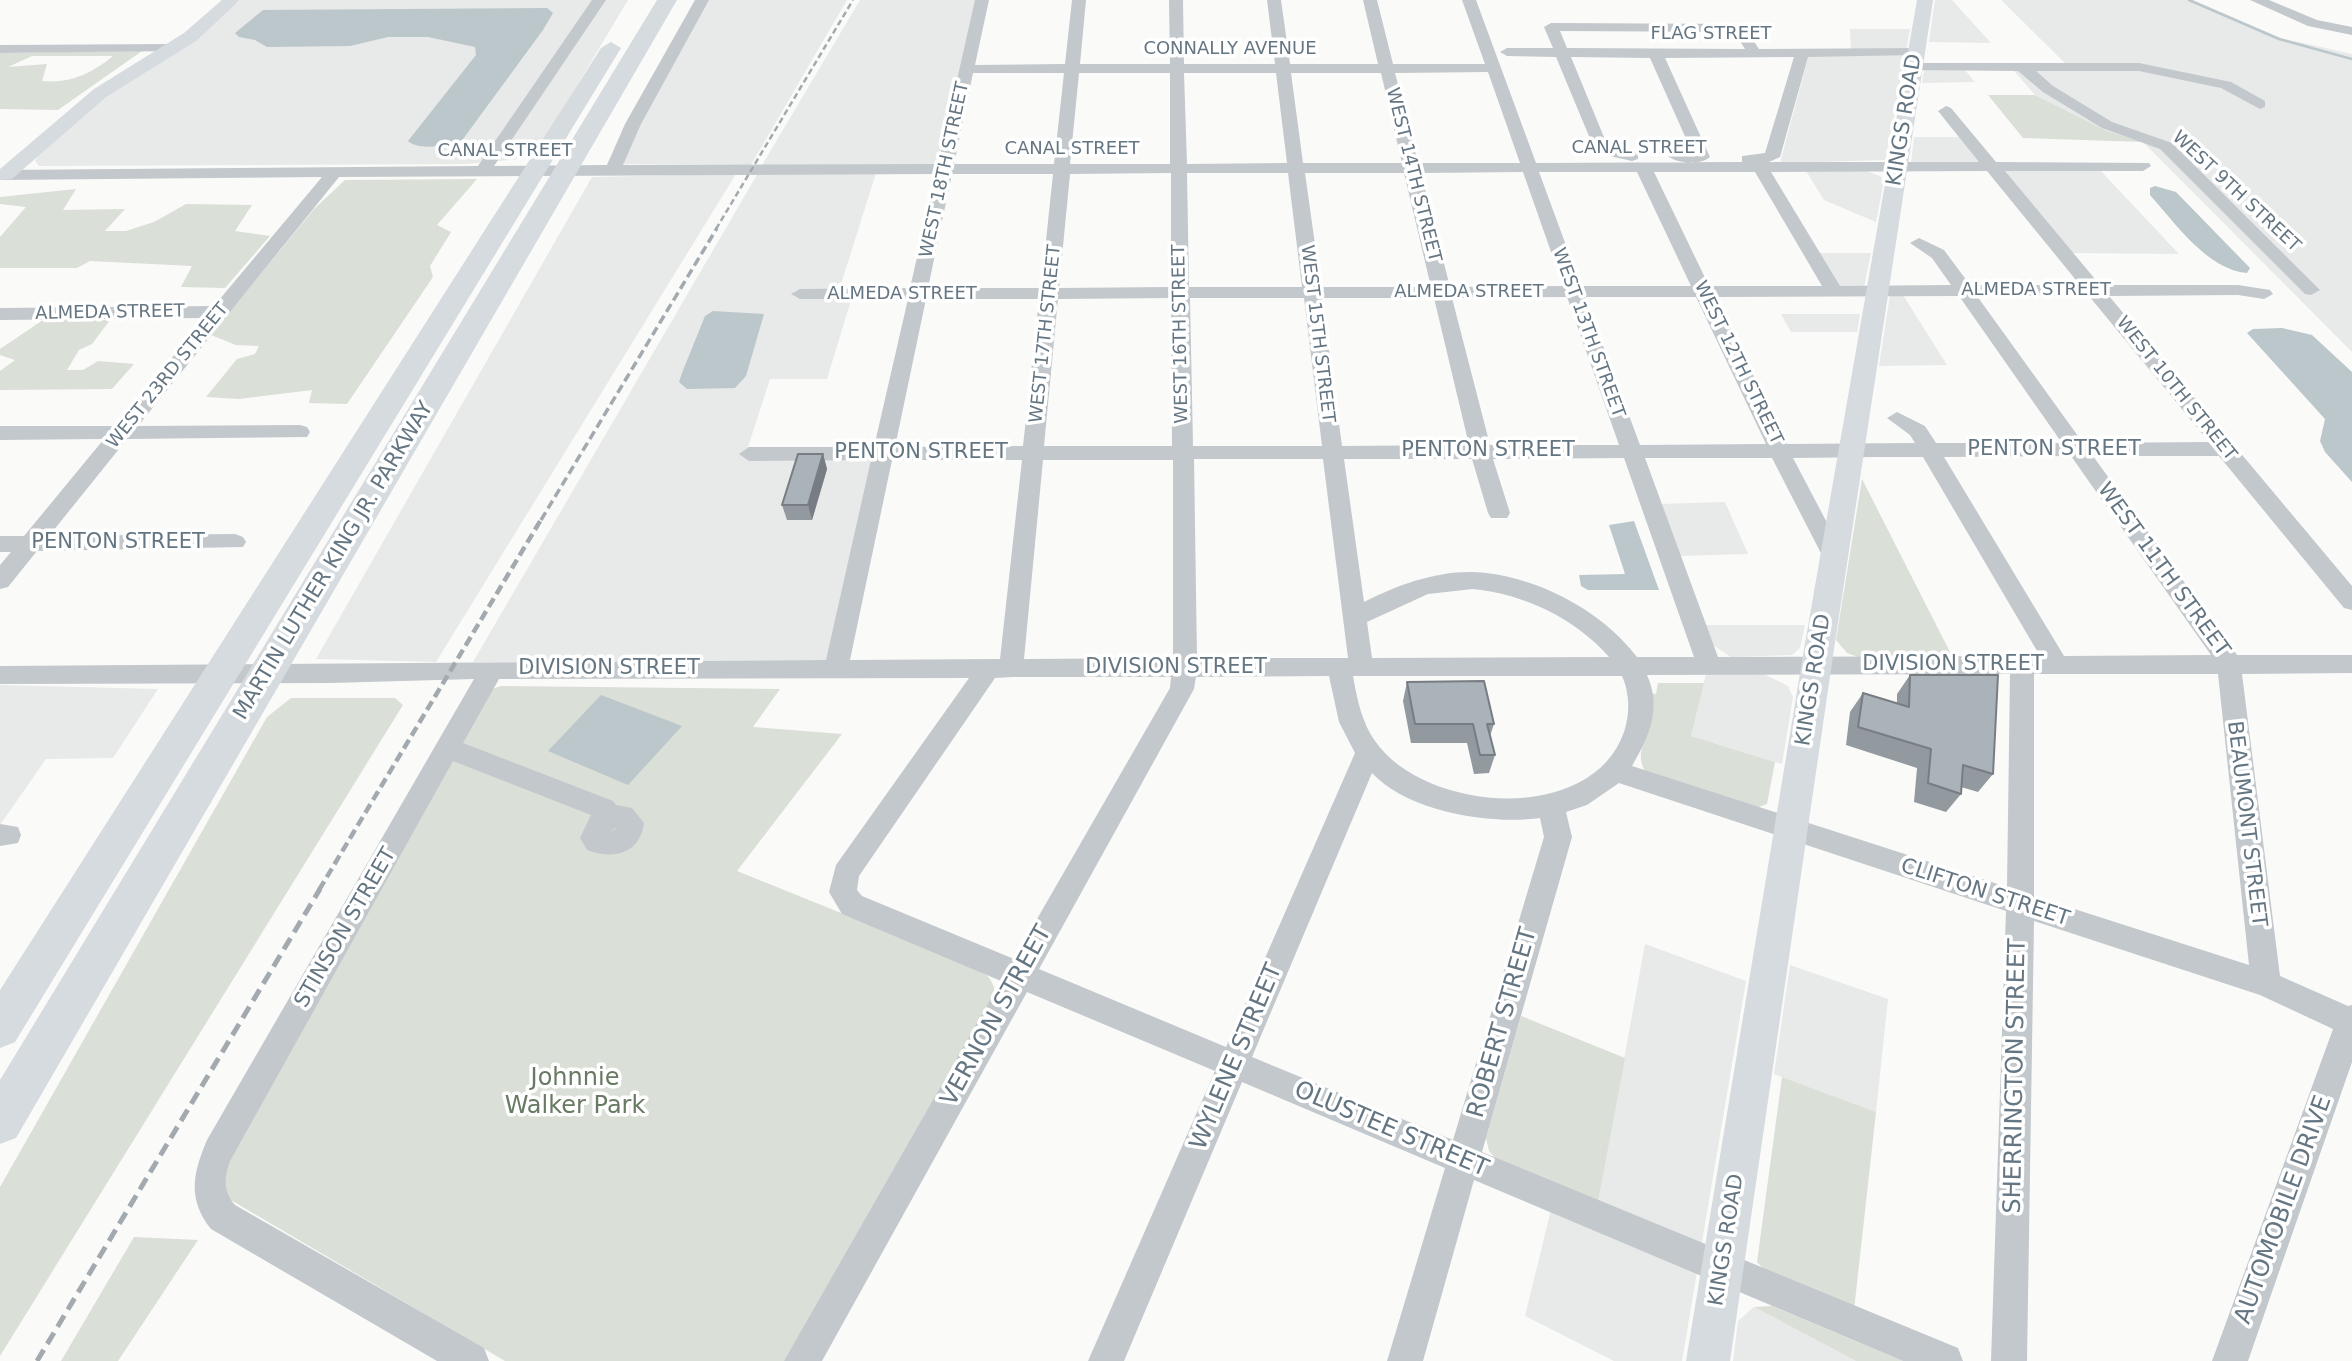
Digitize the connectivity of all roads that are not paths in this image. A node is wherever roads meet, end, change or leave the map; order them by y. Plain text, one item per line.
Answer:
1 (232, 0) edge
2 (598, 0) edge
3 (667, 0) edge
4 (702, 0) edge
5 (982, 0) edge
6 (1079, 0) edge
7 (1176, 0) edge
8 (1274, 0) edge
9 (1370, 0) edge
10 (1469, 0) edge
11 (1925, 0) edge
12 (2257, 0) edge
13 (2350, 31) edge
14 (620, 35) dead end
15 (173, 48) junction
16 (0, 49) edge
17 (1507, 52) dead end
18 (1561, 53) junction
19 (1755, 53) junction
20 (1802, 53) junction
21 (1656, 54) junction
22 (1915, 59) junction
23 (2020, 67) junction
24 (1282, 68) junction
25 (1387, 68) junction
26 (1493, 68) junction
27 (967, 69) junction
28 (1072, 69) junction
29 (1177, 69) junction
30 (2260, 104) dead end
31 (1946, 111) dead end
32 (1700, 151) junction
33 (1898, 166) junction
34 (1993, 166) junction
35 (2143, 166) dead end
36 (1529, 167) junction
37 (1643, 167) junction
38 (1760, 167) junction
39 (1179, 168) junction
40 (1295, 168) junction
41 (1411, 168) junction
42 (945, 169) junction
43 (1062, 169) junction
44 (482, 170) junction
45 (551, 170) junction
46 (613, 170) junction
47 (335, 171) junction
48 (2, 176) edge
49 (1919, 243) dead end
50 (1964, 290) junction
51 (2095, 290) junction
52 (2311, 290) dead end
53 (1703, 291) junction
54 (1835, 291) junction
55 (1878, 291) junction
56 (1311, 292) junction
57 (1442, 292) junction
58 (1573, 292) junction
59 (918, 293) junction
60 (1050, 293) junction
61 (1180, 293) junction
62 (800, 294) dead end
63 (2264, 294) dead end
64 (220, 312) junction
65 (0, 314) edge
66 (1897, 418) dead end
67 (122, 432) junction
68 (300, 432) dead end
69 (0, 433) edge
70 (2077, 449) junction
71 (2226, 449) junction
72 (1780, 450) junction
73 (1929, 450) junction
74 (1630, 451) junction
75 (1332, 452) junction
76 (1482, 452) junction
77 (1851, 452) junction
78 (1033, 453) junction
79 (1182, 453) junction
80 (749, 454) dead end
81 (884, 454) junction
82 (1499, 513) dead end
83 (235, 542) dead end
84 (31, 543) junction
85 (0, 544) edge
86 (1834, 557) junction
87 (0, 581) edge
88 (2352, 602) edge
89 (1354, 618) junction
90 (2057, 664) junction
91 (2352, 664) edge
92 (1816, 665) junction
93 (2021, 665) junction
94 (2231, 665) junction
95 (1709, 666) junction
96 (1350, 667) junction
97 (1630, 667) junction
98 (1186, 668) junction
99 (836, 669) junction
100 (1000, 669) junction
101 (492, 670) junction
102 (220, 674) junction
103 (268, 674) junction
104 (0, 675) edge
105 (448, 748) junction
106 (1368, 753) junction
107 (1615, 771) junction
108 (1550, 806) junction
109 (609, 817) dead end
110 (1792, 830) junction
111 (2018, 904) junction
112 (1020, 975) junction
113 (2266, 984) junction
114 (2352, 1021) edge
115 (0, 1028) edge
116 (1234, 1065) junction
117 (0, 1122) edge
118 (1463, 1160) junction
119 (1723, 1269) junction
120 (471, 1361) edge
121 (802, 1361) edge
122 (1106, 1361) edge
123 (1405, 1361) edge
124 (1708, 1361) edge
125 (1945, 1361) edge
126 (2009, 1361) edge
127 (2230, 1361) edge

1 - 15 main road
2 - 44 street
3 - 45 highway, MARTIN LUTHER KING JR. PARKWAY
4 - 46 street
5 - 27 street, WEST 18TH STREET
6 - 28 street, WEST 17TH STREET
7 - 29 street, WEST 16TH STREET
8 - 24 street, WEST 15TH STREET
9 - 25 street, WEST 14TH STREET
10 - 26 street, WEST 13TH STREET
11 - 22 main road, KINGS ROAD
12 - 13 street
14 - 45 highway, MARTIN LUTHER KING JR. PARKWAY
15 - 16 street
15 - 48 main road
17 - 18 street, FLAG STREET
18 - 19 street
18 - 21 street, FLAG STREET
18 - 32 street
19 - 20 street, FLAG STREET
19 - 21 street, FLAG STREET
20 - 22 street, FLAG STREET
20 - 32 street
21 - 32 street
22 - 23 street, FLAG STREET
22 - 33 main road, KINGS ROAD
23 - 30 street
23 - 52 street, WEST 9TH STREET
24 - 25 street, CONNALLY AVENUE
24 - 29 street, CONNALLY AVENUE
24 - 40 street, WEST 15TH STREET
25 - 26 street, CONNALLY AVENUE
25 - 41 street, WEST 14TH STREET
26 - 36 street, WEST 13TH STREET
27 - 28 street, CONNALLY AVENUE
27 - 42 street, WEST 18TH STREET
28 - 29 street, CONNALLY AVENUE
28 - 43 street, WEST 17TH STREET
29 - 39 street, WEST 16TH STREET
31 - 34 street, WEST 10TH STREET
33 - 34 street, CANAL STREET
33 - 38 street, CANAL STREET
33 - 55 main road, KINGS ROAD
34 - 35 street, CANAL STREET
34 - 51 street, WEST 10TH STREET
36 - 37 street, CANAL STREET
36 - 41 street, CANAL STREET
36 - 58 street, WEST 13TH STREET
37 - 38 street, CANAL STREET
37 - 53 street, WEST 12TH STREET
38 - 54 street
39 - 40 street, CANAL STREET
39 - 43 street, CANAL STREET
39 - 61 street, WEST 16TH STREET
40 - 41 street, CANAL STREET
40 - 56 street, WEST 15TH STREET
41 - 57 street, WEST 14TH STREET
42 - 43 street, CANAL STREET
42 - 46 street, CANAL STREET
42 - 59 street, WEST 18TH STREET
43 - 60 street, WEST 17TH STREET
44 - 45 street, CANAL STREET
44 - 47 street, CANAL STREET
45 - 46 street, CANAL STREET
45 - 102 highway, MARTIN LUTHER KING JR. PARKWAY
45 - 103 highway, MARTIN LUTHER KING JR. PARKWAY
47 - 48 street, CANAL STREET
47 - 64 street, WEST 23RD STREET
49 - 50 street, WEST 11TH STREET
50 - 51 street, ALMEDA STREET
50 - 55 street, ALMEDA STREET
50 - 70 street, WEST 11TH STREET
51 - 63 street, ALMEDA STREET
51 - 71 street, WEST 10TH STREET
53 - 54 street, ALMEDA STREET
53 - 58 street, ALMEDA STREET
53 - 72 street, WEST 12TH STREET
54 - 55 street, ALMEDA STREET
55 - 77 main road, KINGS ROAD
56 - 57 street, ALMEDA STREET
56 - 61 street, ALMEDA STREET
56 - 75 street, WEST 15TH STREET
57 - 58 street, ALMEDA STREET
57 - 76 street, WEST 14TH STREET
58 - 74 street, WEST 13TH STREET
59 - 60 street, ALMEDA STREET
59 - 62 street, ALMEDA STREET
59 - 81 street, WEST 18TH STREET
60 - 61 street, ALMEDA STREET
60 - 78 street, WEST 17TH STREET
61 - 79 street, WEST 16TH STREET
64 - 65 street, ALMEDA STREET
64 - 67 street, WEST 23RD STREET
66 - 73 street
67 - 68 street
67 - 69 street
67 - 84 street, WEST 23RD STREET
70 - 71 street, PENTON STREET
70 - 73 street, PENTON STREET
70 - 94 street, WEST 11TH STREET
71 - 88 street, WEST 10TH STREET
72 - 74 street, PENTON STREET
72 - 77 street, PENTON STREET
72 - 86 street, WEST 12TH STREET
73 - 77 street, PENTON STREET
73 - 90 street
74 - 76 street, PENTON STREET
74 - 95 street, WEST 13TH STREET
75 - 76 street, PENTON STREET
75 - 79 street, PENTON STREET
75 - 89 street, WEST 15TH STREET
76 - 82 street, WEST 14TH STREET
77 - 86 main road, KINGS ROAD
78 - 79 street, PENTON STREET
78 - 81 street, PENTON STREET
78 - 100 street, WEST 17TH STREET
79 - 98 street, WEST 16TH STREET
80 - 81 street, PENTON STREET
81 - 99 street, WEST 18TH STREET
83 - 84 street, PENTON STREET
84 - 85 street, PENTON STREET
84 - 87 street, WEST 23RD STREET
86 - 92 main road, KINGS ROAD
89 - 96 street, WEST 15TH STREET
89 - 97 street
90 - 93 street, DIVISION STREET
90 - 94 street, DIVISION STREET
91 - 94 street, DIVISION STREET
92 - 93 street, DIVISION STREET
92 - 95 street, DIVISION STREET
92 - 110 main road, KINGS ROAD
93 - 111 street, SHERRINGTON STREET
94 - 113 street, BEAUMONT STREET
95 - 97 street, DIVISION STREET
96 - 97 street, DIVISION STREET
96 - 98 street, DIVISION STREET
96 - 106 street, WEST 15TH STREET
97 - 107 street
98 - 100 street, DIVISION STREET
98 - 112 street, VERNON STREET
99 - 100 street, DIVISION STREET
99 - 101 street, DIVISION STREET
100 - 112 street, OLUSTEE STREET
101 - 103 street, DIVISION STREET
101 - 105 street, STINSON STREET
102 - 103 street, DIVISION STREET
102 - 104 street, DIVISION STREET
102 - 115 highway, MARTIN LUTHER KING JR. PARKWAY
103 - 117 highway, MARTIN LUTHER KING JR. PARKWAY
105 - 109 street
105 - 120 street, STINSON STREET
106 - 108 street
106 - 116 street, WYLENE STREET
107 - 108 street
107 - 110 street, CLIFTON STREET
108 - 118 street, ROBERT STREET
110 - 111 street, CLIFTON STREET
110 - 119 main road, KINGS ROAD
111 - 113 street, CLIFTON STREET
111 - 126 street, SHERRINGTON STREET
112 - 116 street, OLUSTEE STREET
112 - 121 street, VERNON STREET
113 - 114 street, CLIFTON STREET
114 - 127 street, AUTOMOBILE DRIVE
116 - 118 street, OLUSTEE STREET
116 - 122 street, WYLENE STREET
118 - 119 street, OLUSTEE STREET
118 - 123 street, ROBERT STREET
119 - 124 main road, KINGS ROAD
119 - 125 street, OLUSTEE STREET

